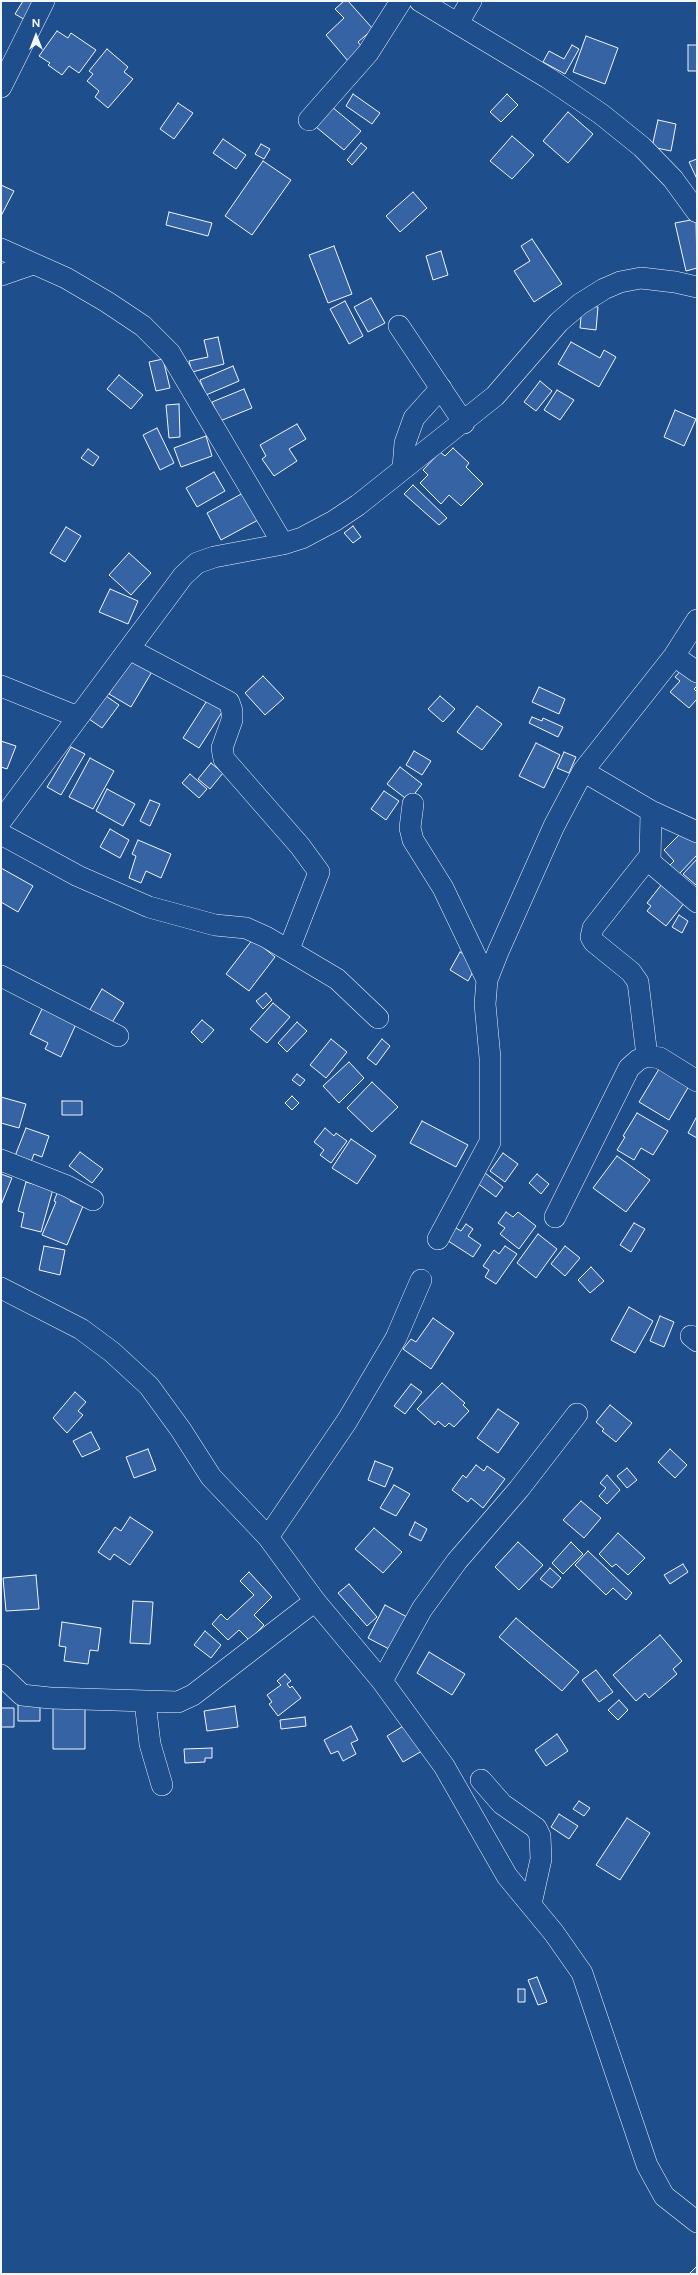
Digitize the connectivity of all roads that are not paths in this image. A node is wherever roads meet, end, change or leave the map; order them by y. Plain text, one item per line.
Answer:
1 (44, 1) edge
2 (401, 1) edge
3 (420, 1) edge
4 (472, 1) edge
5 (458, 23) junction
6 (1, 88) edge
7 (309, 120) dead end
8 (697, 212) edge
9 (1, 249) edge
10 (33, 264) junction
11 (1, 275) edge
12 (697, 287) edge
13 (399, 326) dead end
14 (441, 388) junction
15 (464, 423) junction
16 (403, 468) junction
17 (283, 544) junction
18 (697, 620) edge
19 (129, 649) junction
20 (674, 656) junction
21 (697, 672) edge
22 (1, 686) edge
23 (78, 717) junction
24 (583, 771) junction
25 (413, 804) dead end
26 (651, 811) junction
27 (1, 821) edge
28 (697, 832) edge
29 (1, 834) edge
30 (649, 857) junction
31 (697, 902) edge
32 (289, 949) junction
33 (1, 976) edge
34 (487, 980) junction
35 (378, 1018) dead end
36 (118, 1036) dead end
37 (647, 1056) junction
38 (697, 1081) edge
39 (1, 1160) edge
40 (93, 1200) dead end
41 (555, 1216) dead end
42 (438, 1239) dead end
43 (421, 1280) dead end
44 (1, 1288) edge
45 (577, 1414) dead end
46 (268, 1538) junction
47 (315, 1600) junction
48 (1, 1675) edge
49 (382, 1681) junction
50 (145, 1702) junction
51 (481, 1780) dead end
52 (162, 1785) dead end
53 (531, 1904) junction
54 (697, 2222) edge

1 - 6 street
2 - 7 street
3 - 5 street
4 - 5 street
5 - 8 street
9 - 10 street
10 - 11 street
10 - 17 street
12 - 15 street
13 - 14 street
14 - 15 street
14 - 16 street
15 - 16 street
16 - 17 street
17 - 19 street
18 - 20 street
19 - 23 street
19 - 32 street
20 - 21 street
20 - 24 street
22 - 23 street
23 - 27 street
24 - 26 street
24 - 34 street
25 - 34 street
26 - 28 street
26 - 30 street
29 - 32 street
30 - 31 street
30 - 37 street
32 - 35 street
33 - 36 street
34 - 42 street
37 - 38 street
37 - 41 street
39 - 40 street
43 - 46 street
44 - 46 street
45 - 49 street
46 - 47 street
47 - 49 street
47 - 50 street
48 - 50 street
49 - 53 street
50 - 52 street
51 - 53 street
53 - 54 street

